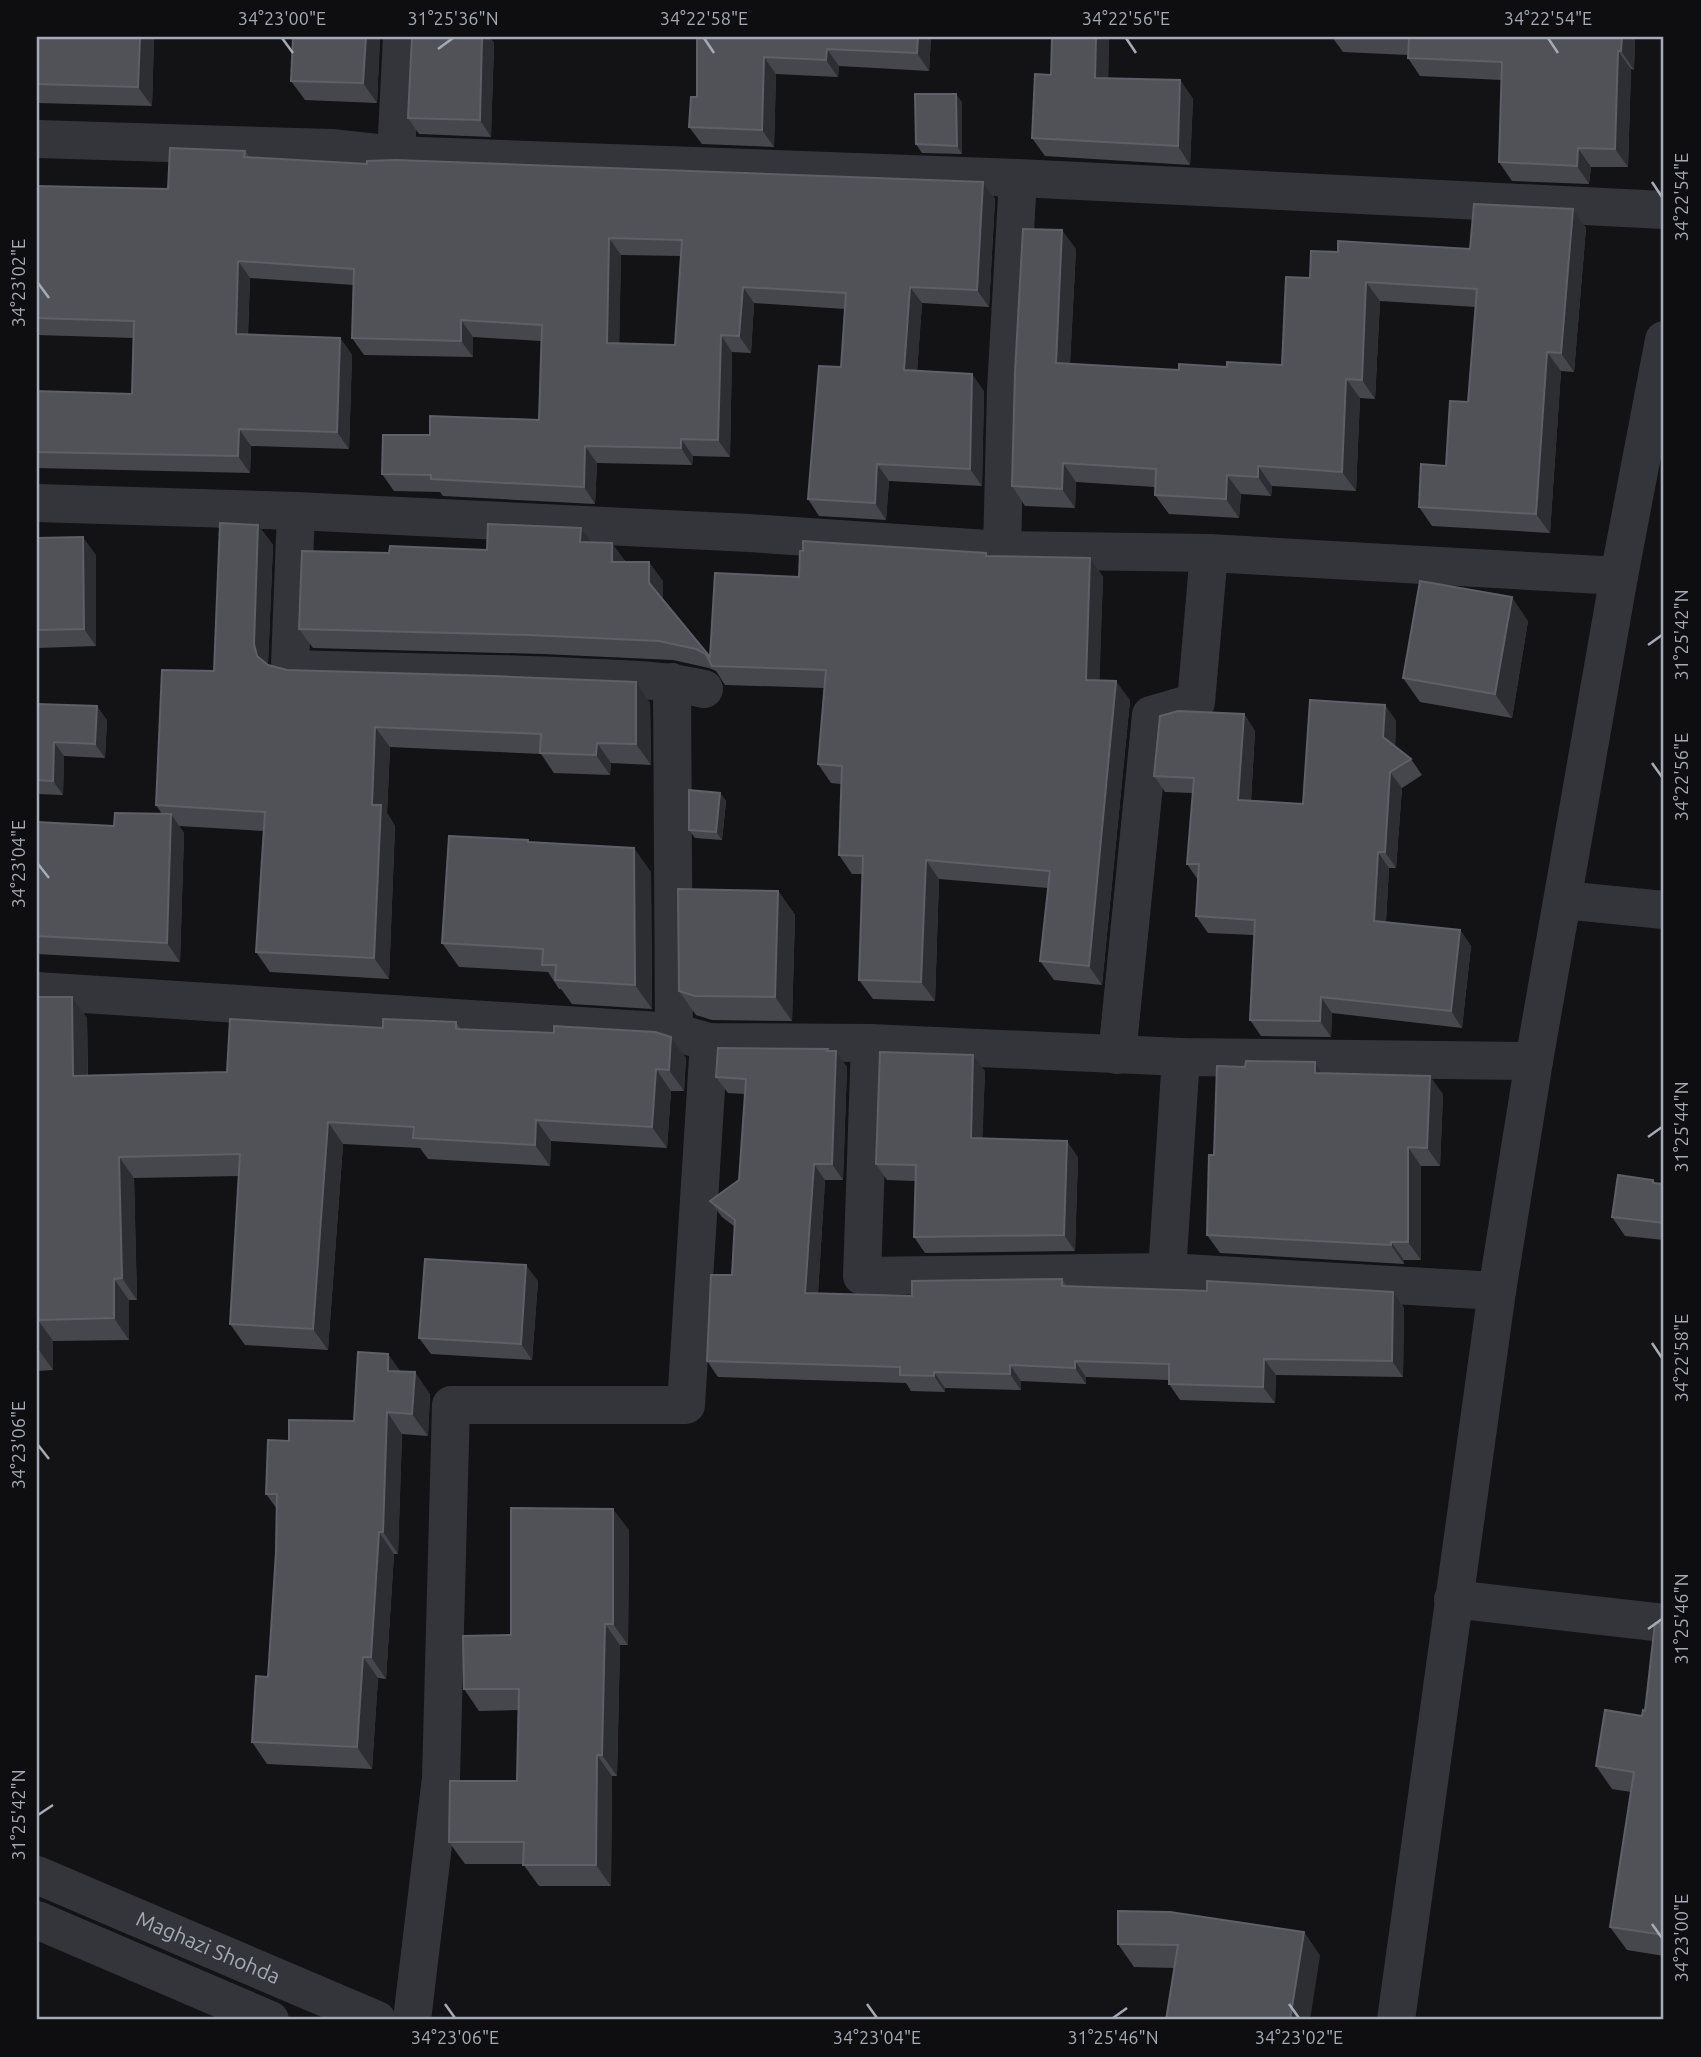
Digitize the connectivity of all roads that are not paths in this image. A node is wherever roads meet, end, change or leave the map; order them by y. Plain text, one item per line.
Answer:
1 (402, 37) edge
2 (37, 139) edge
3 (396, 155) junction
4 (1018, 178) junction
5 (1664, 210) edge
6 (1664, 340) edge
7 (37, 503) edge
8 (296, 511) junction
9 (1002, 550) junction
10 (1209, 553) junction
11 (1619, 576) junction
12 (1563, 901) junction
13 (1664, 910) edge
14 (37, 991) edge
15 (692, 1037) junction
16 (870, 1043) junction
17 (1117, 1055) junction
18 (1181, 1057) junction
19 (1534, 1061) junction
20 (1167, 1272) junction
21 (1497, 1291) junction
22 (1453, 1599) junction
23 (1664, 1623) edge
24 (37, 1875) edge
25 (37, 1920) edge
26 (270, 2020) edge
27 (377, 2020) edge
28 (412, 2020) edge
29 (1396, 2020) edge

1 - 3 street
2 - 3 street
3 - 4 street
4 - 5 street
4 - 9 street
6 - 11 street
7 - 8 street
8 - 9 street
8 - 15 street
9 - 10 street
10 - 11 street
10 - 17 street
11 - 12 street
12 - 13 street
12 - 19 street
14 - 15 street
15 - 16 street
15 - 28 street
16 - 17 street
16 - 20 street
17 - 18 street
18 - 19 street
18 - 20 street
19 - 21 street
20 - 21 street
21 - 22 street
22 - 23 street
22 - 29 street
24 - 27 street, Maghazi Shohda
25 - 26 street, Maghazi Shohda

